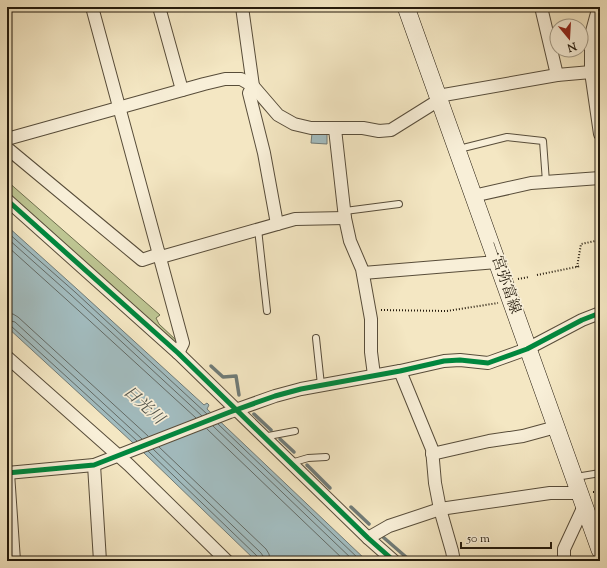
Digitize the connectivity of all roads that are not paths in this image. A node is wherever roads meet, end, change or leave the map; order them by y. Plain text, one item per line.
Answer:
1 (92, 7) edge
2 (159, 7) edge
3 (242, 7) edge
4 (540, 7) edge
5 (411, 12) edge
6 (600, 12) edge
7 (591, 72) junction
8 (557, 75) junction
9 (253, 86) junction
10 (182, 90) junction
11 (439, 98) junction
12 (119, 108) junction
13 (599, 119) edge
14 (335, 129) junction
15 (600, 134) edge
16 (7, 139) edge
17 (7, 148) edge
18 (457, 150) junction
19 (600, 178) edge
20 (546, 182) junction
21 (473, 196) junction
22 (7, 200) edge
23 (399, 204) dead end
24 (345, 214) junction
25 (277, 224) junction
26 (258, 229) junction
27 (161, 256) junction
28 (497, 262) junction
29 (363, 273) junction
30 (267, 311) dead end
31 (600, 313) edge
32 (316, 338) dead end
33 (527, 349) junction
34 (178, 353) junction
35 (7, 357) edge
36 (400, 371) junction
37 (374, 375) junction
38 (321, 385) junction
39 (233, 411) junction
40 (556, 427) junction
41 (295, 431) dead end
42 (263, 437) junction
43 (432, 454) junction
44 (119, 455) junction
45 (326, 457) dead end
46 (290, 463) junction
47 (94, 465) junction
48 (8, 473) edge
49 (600, 473) edge
50 (579, 492) junction
51 (440, 509) junction
52 (368, 538) junction
53 (600, 550) edge
54 (14, 561) edge
55 (100, 561) edge
56 (227, 561) edge
57 (394, 561) edge
58 (454, 561) edge
59 (564, 561) edge

1 - 12 street
2 - 10 street
3 - 9 street
4 - 8 street
5 - 11 main road, 一宮弥富線
6 - 7 street
7 - 8 street
7 - 13 street
8 - 11 street
9 - 10 street
9 - 14 street
9 - 25 street
10 - 12 street
11 - 14 street
11 - 18 main road, 一宮弥富線
12 - 16 street
12 - 27 street
13 - 15 street
14 - 24 street
17 - 27 street
18 - 20 lane
18 - 21 main road, 一宮弥富線
19 - 20 street
20 - 21 street
21 - 28 main road, 一宮弥富線
22 - 34 street
23 - 24 lane
24 - 25 street
24 - 29 street
25 - 26 street
26 - 27 street
26 - 30 lane
27 - 34 street
28 - 29 street
28 - 33 main road, 一宮弥富線
29 - 37 street
31 - 33 street
32 - 38 lane
33 - 36 street
33 - 40 main road, 一宮弥富線
34 - 39 street
35 - 44 street
36 - 37 street
36 - 43 street
37 - 38 street
38 - 39 street
39 - 42 street
39 - 44 street
40 - 43 street
40 - 50 main road, 一宮弥富線
41 - 42 lane
42 - 46 street
43 - 51 street
44 - 47 street
44 - 56 street
45 - 46 lane
46 - 52 street
47 - 48 street
47 - 55 street
48 - 54 street
49 - 50 lane
50 - 51 street
50 - 53 main road, 一宮弥富線
50 - 59 street
51 - 52 street
51 - 58 street
52 - 57 street

